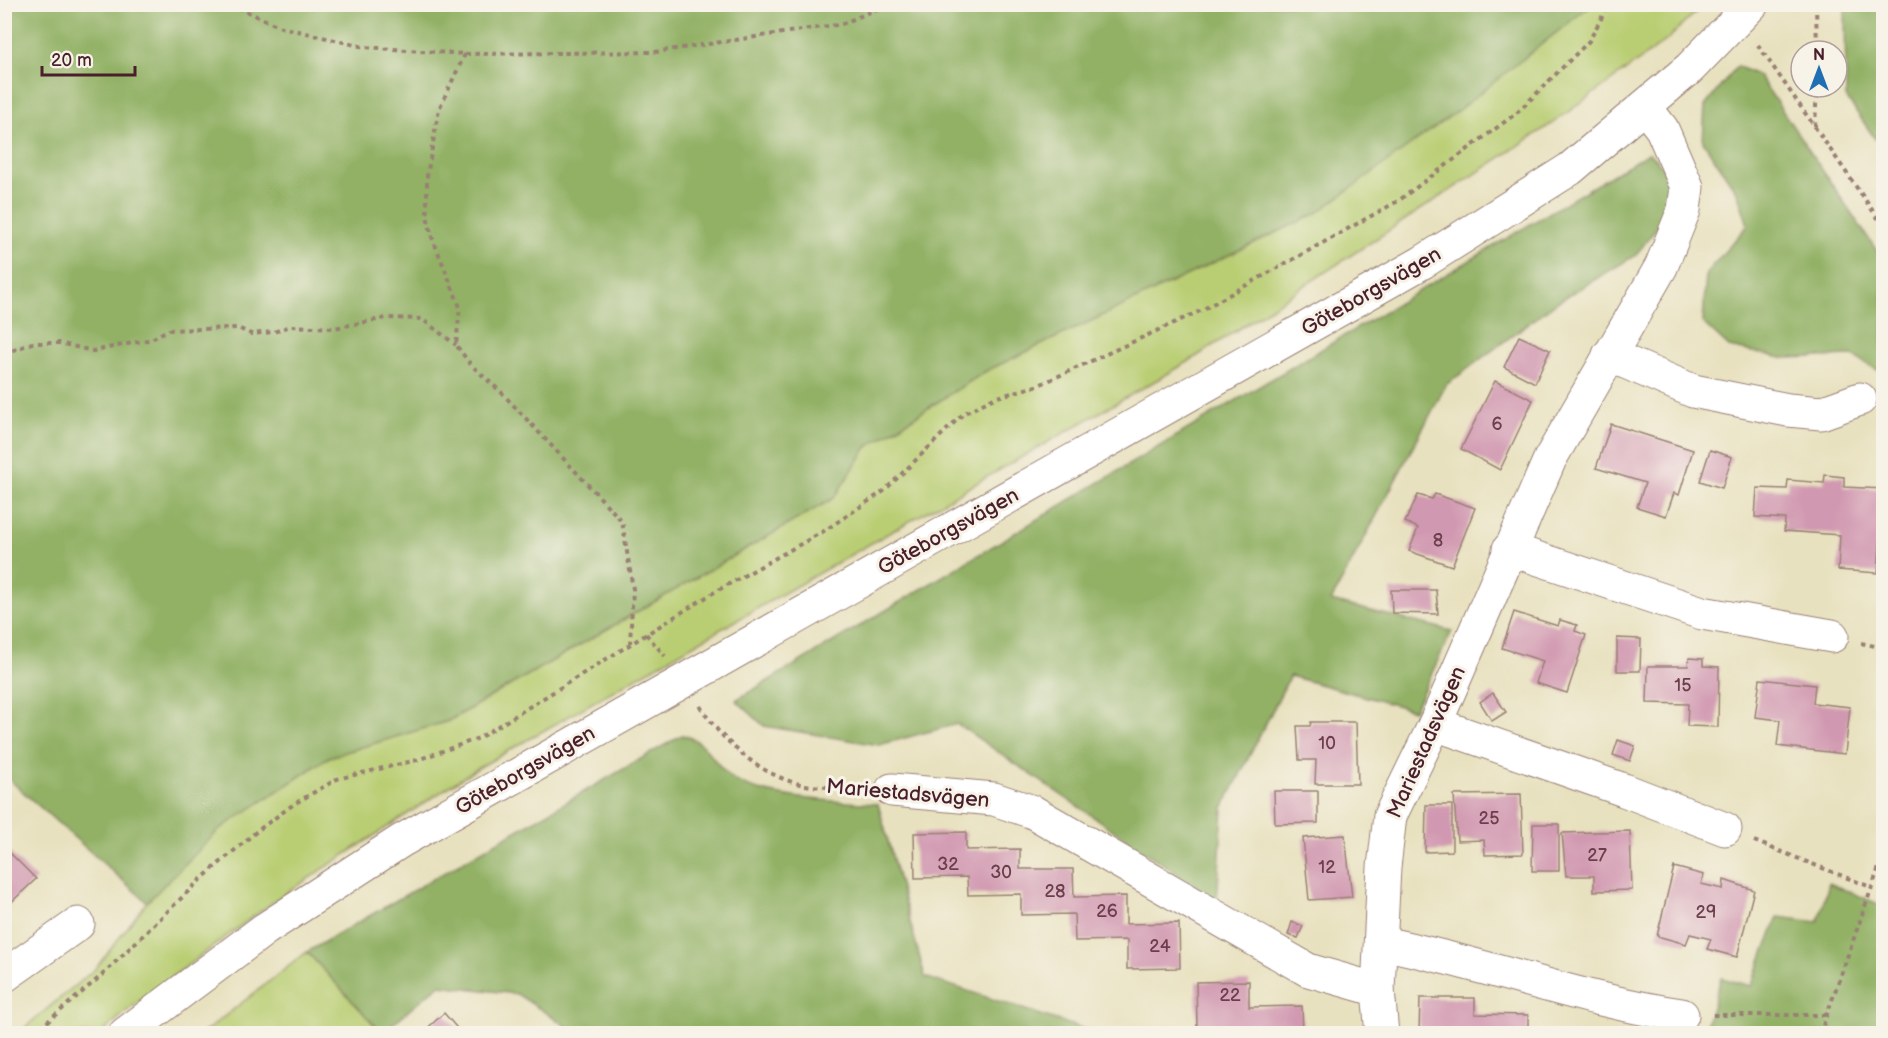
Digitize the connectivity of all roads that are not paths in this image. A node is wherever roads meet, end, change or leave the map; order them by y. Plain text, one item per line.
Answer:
1 (1752, 4) edge
2 (1645, 108) junction
3 (1609, 355) junction
4 (1860, 399) dead end
5 (1509, 549) junction
6 (1832, 636) dead end
7 (1436, 724) junction
8 (892, 790) road end
9 (1725, 829) road end
10 (78, 924) dead end
11 (1381, 943) junction
12 (4, 976) edge
13 (1378, 990) junction
14 (1682, 1015) road end
15 (125, 1034) edge
16 (1382, 1034) edge

1 - 2 street, Göteborgsvägen
2 - 3 street, Mariestadsvägen
2 - 15 street, Göteborgsvägen
3 - 4 street
3 - 5 street, Mariestadsvägen
5 - 6 street
5 - 7 street, Mariestadsvägen
7 - 9 street
7 - 11 street, Mariestadsvägen
8 - 13 street, Mariestadsvägen
10 - 12 street
11 - 13 street, Mariestadsvägen
11 - 14 street
13 - 16 street

